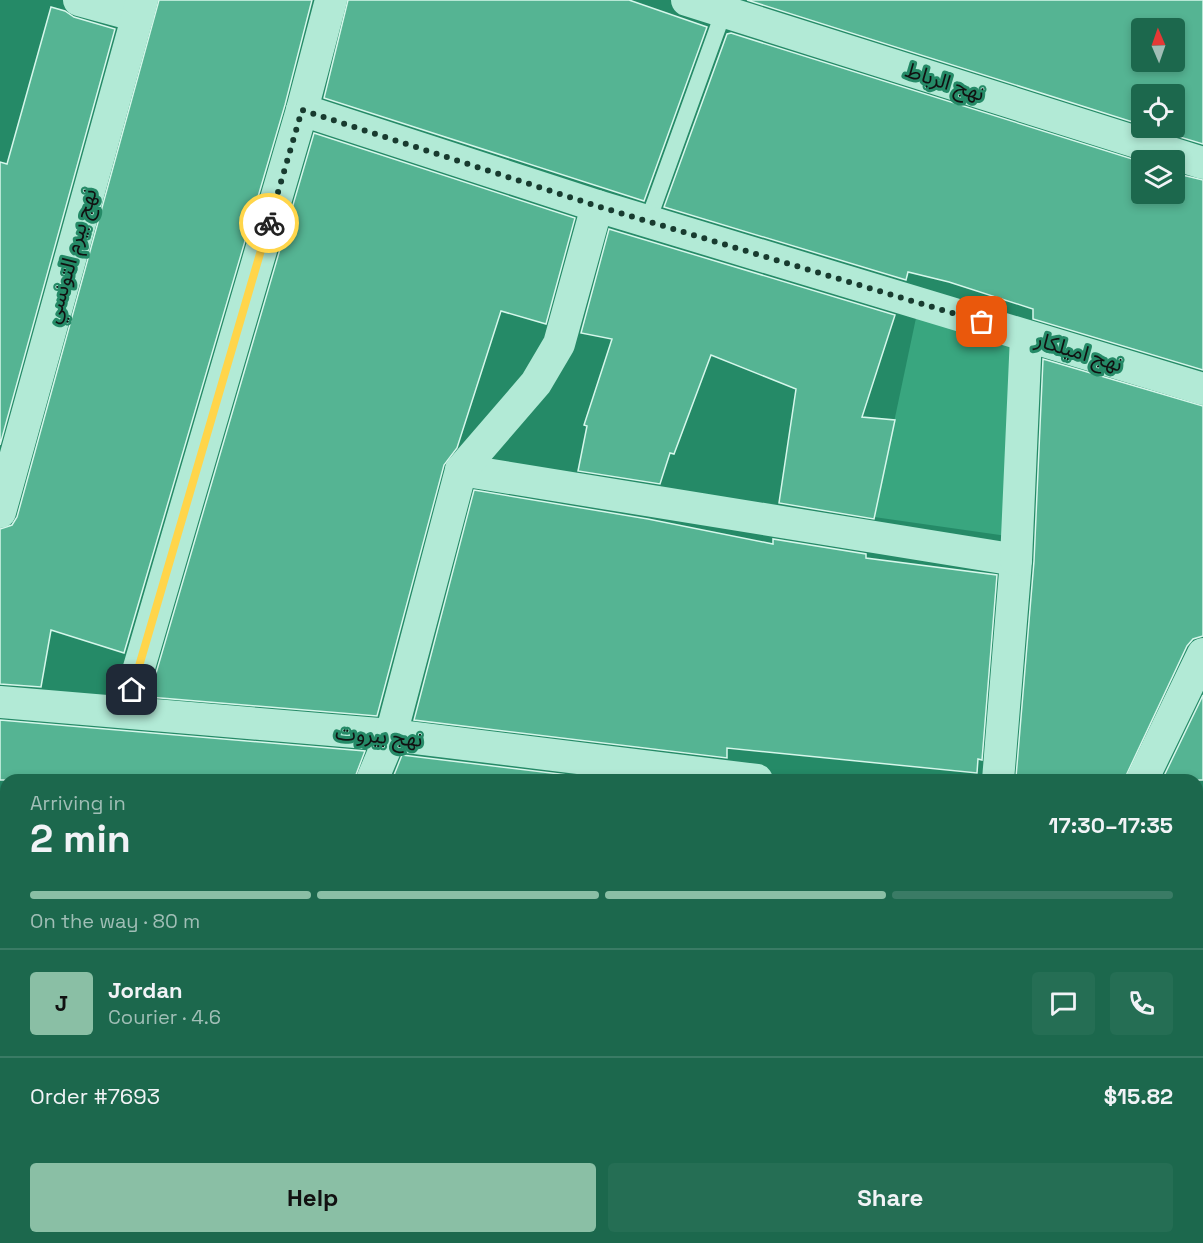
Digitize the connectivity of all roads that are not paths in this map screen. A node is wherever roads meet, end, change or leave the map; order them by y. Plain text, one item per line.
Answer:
1 (80, 0) edge
2 (331, 0) edge
3 (687, 0) edge
4 (726, 6) edge
5 (140, 8) edge
6 (302, 110) junction
7 (1203, 163) edge
8 (597, 206) junction
9 (648, 221) junction
10 (1026, 336) junction
11 (1203, 389) edge
12 (461, 470) junction
13 (0, 512) edge
14 (1016, 560) junction
15 (1203, 654) edge
16 (0, 702) edge
17 (126, 712) junction
18 (391, 735) junction
19 (375, 774) edge
20 (650, 774) edge
21 (998, 774) edge
22 (1145, 774) edge

1 - 5 street
2 - 6 street
3 - 4 street, نهج الرباط
4 - 7 street, نهج الرباط
4 - 9 lane
5 - 13 street, نهج بيرم التونسي
6 - 8 street, نهج اميلكار
6 - 17 street
8 - 9 street, نهج اميلكار
8 - 12 street
9 - 10 street, نهج اميلكار
10 - 11 street, نهج اميلكار
10 - 14 street
12 - 14 street
12 - 18 street
14 - 21 street
15 - 22 street
16 - 17 street, نهج بيروت
17 - 18 street, نهج بيروت
18 - 19 street
18 - 20 street, نهج بيروت

